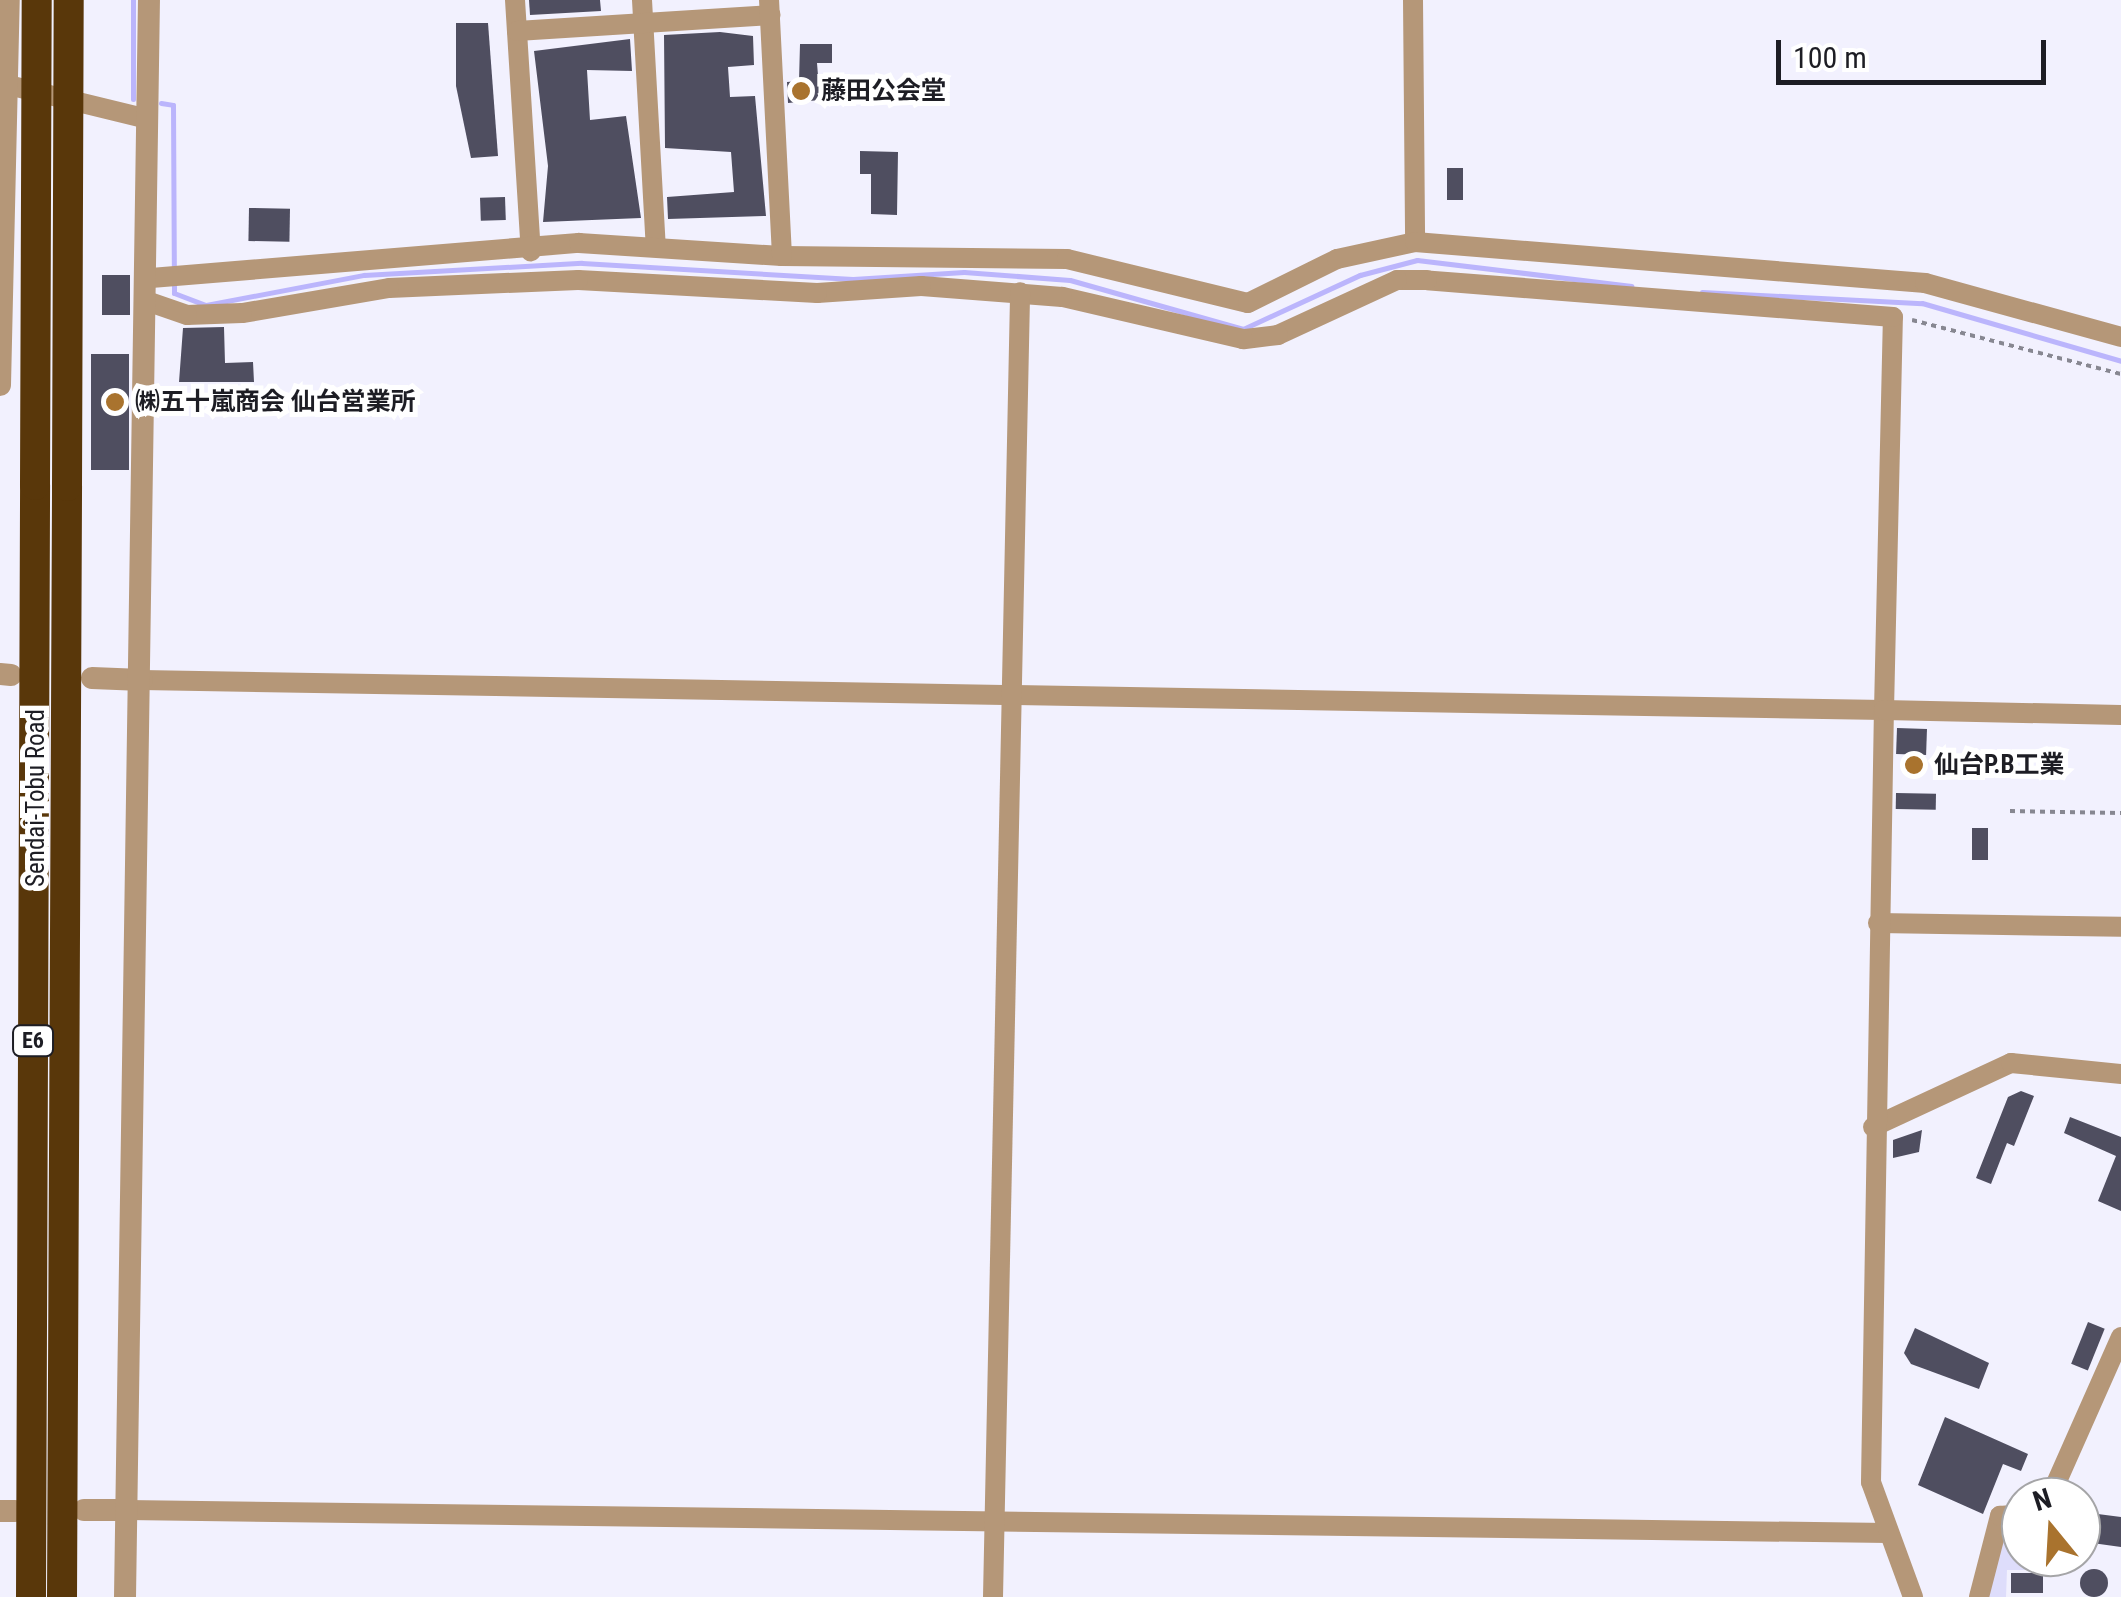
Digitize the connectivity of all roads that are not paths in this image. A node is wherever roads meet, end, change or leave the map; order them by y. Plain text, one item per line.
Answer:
1 (9, 0) edge
2 (37, 0) edge
3 (69, 0) edge
4 (149, 0) edge
5 (516, 0) edge
6 (642, 0) edge
7 (1413, 0) edge
8 (769, 8) edge
9 (643, 26) junction
10 (517, 32) junction
11 (5, 83) edge
12 (148, 119) junction
13 (1415, 242) junction
14 (656, 247) junction
15 (531, 250) junction
16 (782, 256) junction
17 (154, 277) junction
18 (1020, 292) junction
19 (150, 302) junction
20 (2121, 337) edge
21 (0, 385) edge
22 (92, 678) dead end
23 (142, 680) junction
24 (1012, 695) junction
25 (1884, 710) junction
26 (2121, 715) edge
27 (1878, 923) junction
28 (2121, 927) edge
29 (2121, 1074) edge
30 (1873, 1126) junction
31 (2121, 1337) edge
32 (2059, 1477) edge
33 (84, 1510) dead end
34 (127, 1510) junction
35 (2001, 1516) edge
36 (995, 1521) junction
37 (1888, 1532) junction
38 (31, 1597) edge
39 (62, 1597) edge
40 (125, 1597) edge
41 (993, 1597) edge
42 (1913, 1597) edge
43 (1979, 1597) edge

1 - 11 street
2 - 38 highway, Sendai-Tobu Road / E6, bridge
3 - 39 highway, Sendai-Tobu Road / E6, bridge
4 - 12 street
5 - 10 street
6 - 9 street
7 - 13 street
8 - 9 street
8 - 16 street
9 - 10 street
9 - 14 street
10 - 15 street
11 - 12 street
11 - 21 street
12 - 17 street
13 - 16 street
13 - 20 street
14 - 15 street
14 - 16 street
15 - 17 street
17 - 19 street
18 - 19 street
18 - 24 street
18 - 25 street
19 - 23 street
22 - 23 street
23 - 24 street
23 - 34 street
24 - 25 street
24 - 36 street
25 - 26 street
25 - 27 street
27 - 28 street
27 - 30 street
29 - 30 street
30 - 37 street
31 - 32 street
33 - 34 street
34 - 36 street
34 - 40 street
35 - 43 street
36 - 37 street
36 - 41 street
37 - 42 street

